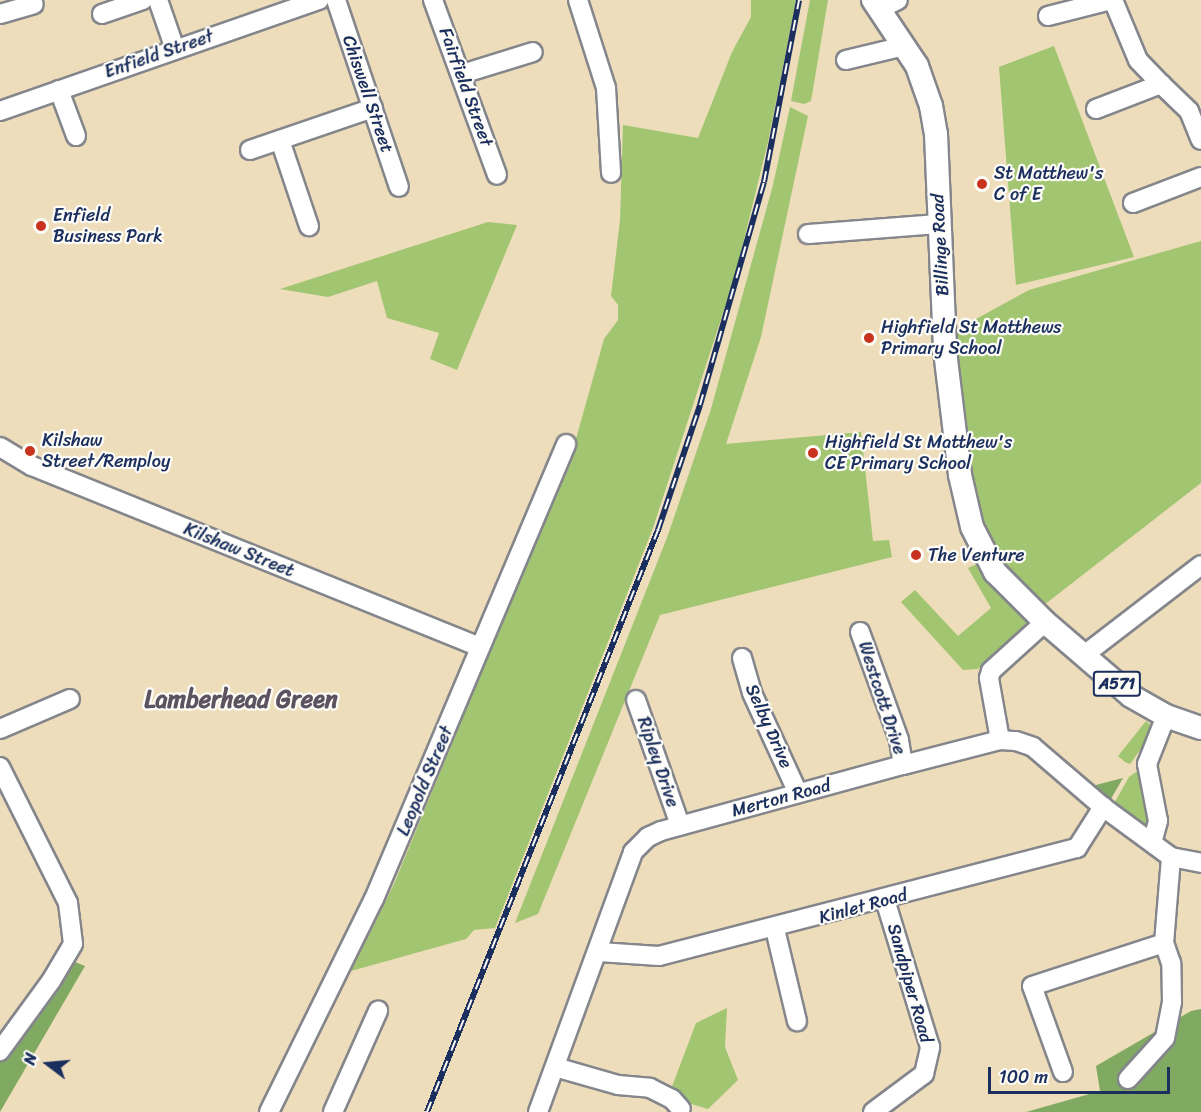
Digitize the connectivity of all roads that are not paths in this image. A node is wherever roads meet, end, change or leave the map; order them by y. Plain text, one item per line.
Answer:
1 (143, 0) edge
2 (158, 0) edge
3 (319, 0) edge
4 (336, 0) edge
5 (433, 0) edge
6 (578, 0) edge
7 (1112, 0) edge
8 (883, 3) edge
9 (34, 4) dead end
10 (108, 8) edge
11 (0, 14) edge
12 (1048, 16) dead end
13 (904, 46) junction
14 (175, 49) junction
15 (533, 52) dead end
16 (846, 60) dead end
17 (462, 74) junction
18 (1161, 84) junction
19 (59, 90) junction
20 (373, 108) junction
21 (1096, 109) dead end
22 (0, 111) edge
23 (76, 136) dead end
24 (280, 140) junction
25 (1201, 140) edge
26 (250, 150) dead end
27 (610, 173) dead end
28 (497, 175) dead end
29 (1201, 177) edge
30 (399, 187) dead end
31 (1133, 203) dead end
32 (939, 224) junction
33 (309, 226) dead end
34 (808, 234) dead end
35 (566, 444) dead end
36 (0, 447) edge
37 (1201, 565) edge
38 (1045, 622) junction
39 (860, 632) dead end
40 (480, 647) junction
41 (1083, 656) junction
42 (742, 658) dead end
43 (70, 699) dead end
44 (636, 700) dead end
45 (1166, 716) junction
46 (1201, 728) edge
47 (0, 729) edge
48 (1000, 740) junction
49 (903, 765) junction
50 (0, 766) edge
51 (798, 793) junction
52 (1103, 807) junction
53 (680, 825) junction
54 (1154, 836) dead end
55 (1171, 857) junction
56 (1201, 863) edge
57 (885, 900) junction
58 (775, 929) junction
59 (1164, 943) junction
60 (599, 952) junction
61 (368, 1018) dead end
62 (797, 1021) dead end
63 (0, 1052) edge
64 (555, 1067) junction
65 (1063, 1072) dead end
66 (1128, 1079) dead end
67 (681, 1109) dead end
68 (269, 1112) edge
69 (333, 1112) edge
70 (538, 1112) edge
71 (873, 1112) edge

1 - 10 street
2 - 14 street
3 - 14 street, Enfield Street
4 - 20 street, Chiswell Street
5 - 17 street, Fairfield Street
6 - 27 street
7 - 12 street
7 - 18 street
8 - 13 main road, Billinge Road / A571
9 - 11 street
13 - 16 street
13 - 32 main road, Billinge Road / A571
14 - 19 street, Enfield Street
15 - 17 street
17 - 28 street, Fairfield Street
18 - 21 street
18 - 25 street
19 - 22 street, Enfield Street
19 - 23 street
20 - 24 street
20 - 30 street, Chiswell Street
24 - 26 street
24 - 33 street
29 - 31 street
32 - 34 street
32 - 38 main road, Billinge Road / A571
35 - 40 street, Leopold Street
36 - 40 street, Kilshaw Street
37 - 41 street
38 - 41 main road, A571
38 - 48 street
39 - 49 street, Westcott Drive
40 - 68 street, Leopold Street
41 - 45 main road, A571
42 - 51 street, Selby Drive
43 - 47 street
44 - 53 street, Ripley Drive
45 - 46 main road, A571
45 - 54 street
48 - 49 street, Merton Road
48 - 52 street, Merton Road
49 - 51 street, Merton Road
50 - 63 street
51 - 53 street, Merton Road
52 - 55 street, Merton Road
52 - 57 street, Kinlet Road
53 - 60 street, Merton Road
55 - 56 street
55 - 59 street
57 - 58 street, Kinlet Road
57 - 71 street, Sandpiper Road
58 - 60 street, Kinlet Road
58 - 62 street
59 - 65 street
59 - 66 street
60 - 64 street, Merton Road
61 - 69 street
64 - 67 street
64 - 70 street, Merton Road

